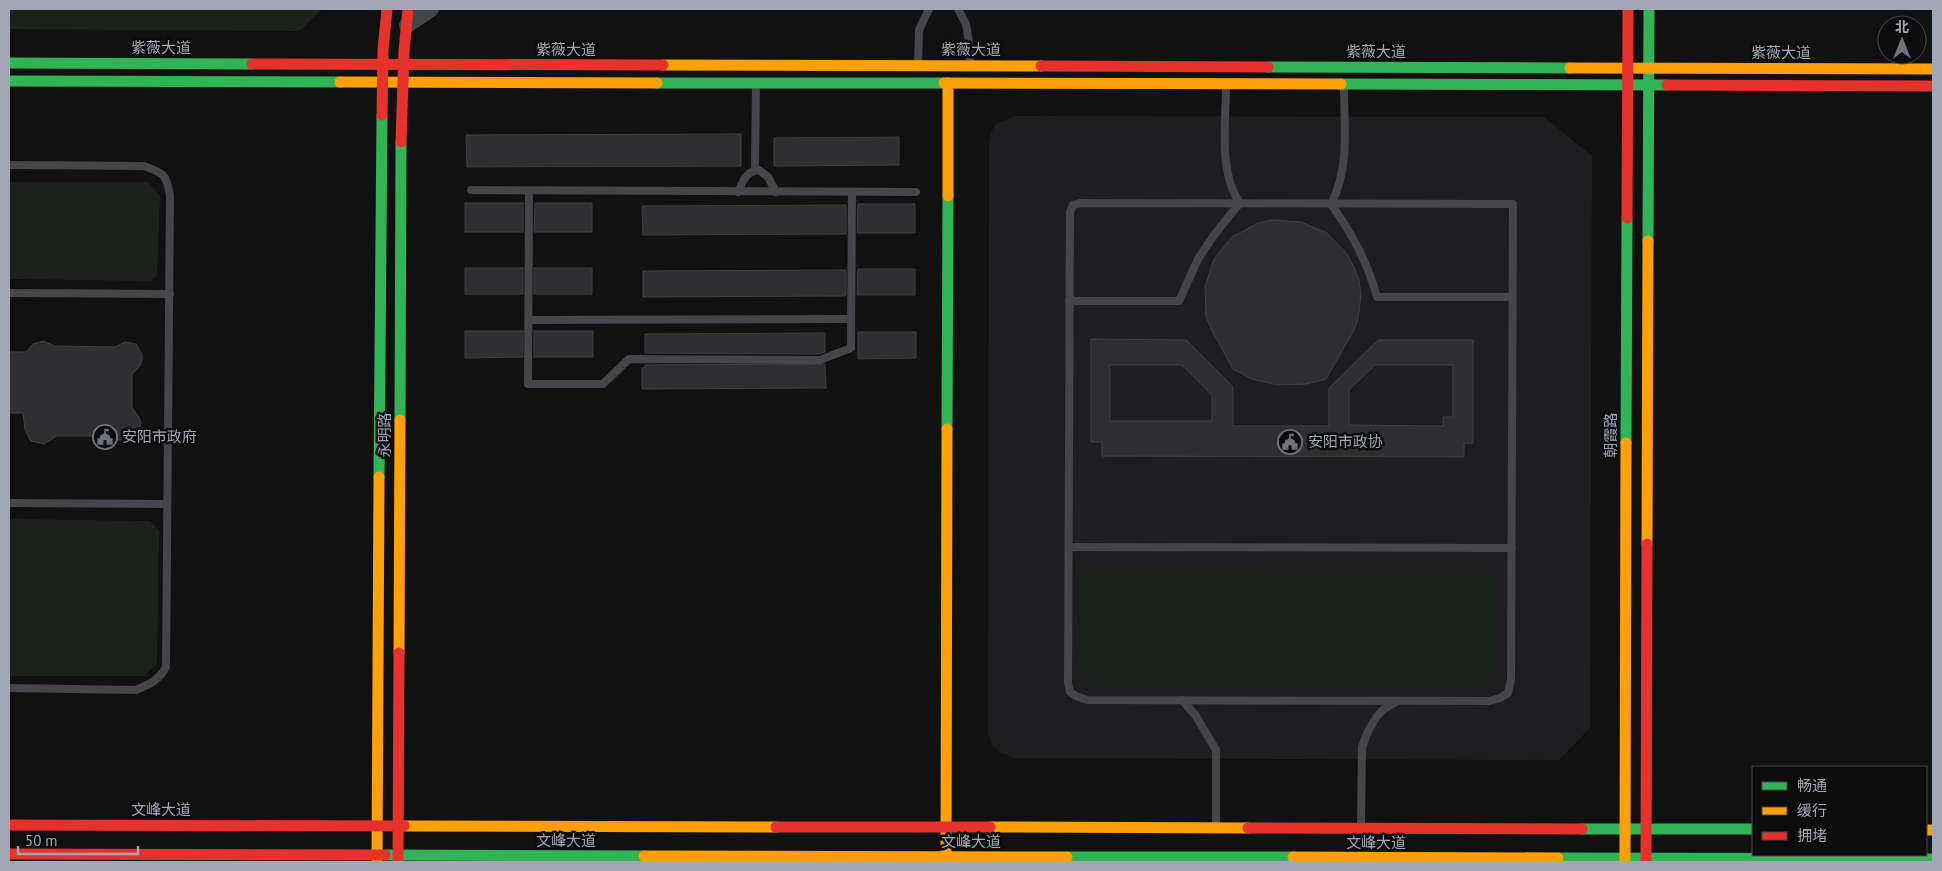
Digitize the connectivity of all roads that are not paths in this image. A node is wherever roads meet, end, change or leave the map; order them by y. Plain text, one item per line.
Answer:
1 (387, 9) edge
2 (431, 9) edge
3 (929, 9) edge
4 (958, 9) edge
5 (1628, 9) edge
6 (1649, 9) edge
7 (408, 17) edge
8 (9, 63) edge
9 (383, 64) junction
10 (404, 64) junction
11 (918, 65) junction
12 (970, 65) junction
13 (1628, 67) junction
14 (1649, 68) junction
15 (1933, 69) edge
16 (9, 81) edge
17 (382, 82) junction
18 (403, 82) junction
19 (756, 82) junction
20 (948, 83) junction
21 (1226, 84) junction
22 (1344, 84) junction
23 (1628, 85) junction
24 (1649, 85) junction
25 (1933, 86) edge
26 (9, 165) edge
27 (756, 170) junction
28 (471, 190) dead end
29 (529, 190) junction
30 (738, 192) junction
31 (776, 192) junction
32 (852, 192) junction
33 (916, 192) dead end
34 (1240, 203) junction
35 (1332, 204) junction
36 (9, 293) edge
37 (170, 294) junction
38 (1512, 297) junction
39 (1069, 301) junction
40 (851, 319) junction
41 (529, 320) junction
42 (9, 502) edge
43 (167, 504) junction
44 (1069, 547) junction
45 (1512, 548) junction
46 (9, 688) edge
47 (1182, 700) junction
48 (1397, 701) junction
49 (9, 825) edge
50 (377, 825) junction
51 (398, 825) junction
52 (946, 826) junction
53 (1216, 827) junction
54 (1361, 828) junction
55 (1625, 829) junction
56 (1646, 829) junction
57 (1752, 830) edge
58 (9, 854) edge
59 (377, 859) edge
60 (398, 859) edge
61 (946, 859) edge
62 (1224, 860) edge
63 (1336, 860) edge
64 (1625, 860) edge
65 (1933, 860) edge
66 (1646, 861) edge
67 (1867, 861) edge
68 (1917, 861) edge

1 - 9 street, 永明路
2 - 7 street
3 - 11 lane
4 - 12 lane
5 - 13 street, 朝霞路
6 - 14 street
7 - 10 street, 永明路
8 - 9 street, 紫薇大道
9 - 10 street, 紫薇大道
9 - 17 street, 永明路
10 - 11 street, 紫薇大道
10 - 18 street, 永明路
11 - 12 street, 紫薇大道
12 - 13 street, 紫薇大道
13 - 14 street, 紫薇大道
13 - 23 street, 朝霞路
14 - 15 street, 紫薇大道
14 - 24 street
16 - 17 street
17 - 18 street
17 - 50 street, 永明路
18 - 19 street
18 - 51 street, 永明路
19 - 20 street
19 - 27 lane
20 - 21 street
20 - 52 street
21 - 22 street
21 - 34 lane
22 - 23 street
22 - 35 lane
23 - 24 street
23 - 55 street, 朝霞路
24 - 25 street
24 - 56 street
26 - 37 lane
27 - 30 lane
27 - 31 lane
28 - 29 lane
29 - 30 lane
29 - 41 lane
30 - 31 lane
31 - 32 lane
32 - 33 lane
32 - 40 lane
34 - 35 lane
34 - 39 lane
34 - 39 lane
35 - 38 lane
35 - 38 lane
36 - 37 lane
37 - 43 lane
38 - 45 lane
39 - 44 lane
40 - 41 lane
40 - 41 lane
42 - 43 lane
43 - 46 lane
44 - 45 lane
44 - 47 lane
45 - 48 lane
47 - 48 lane
47 - 53 lane
48 - 54 lane
49 - 50 street, 文峰大道
50 - 51 street, 文峰大道
50 - 59 street, 永明路
51 - 52 street, 文峰大道
51 - 60 street, 永明路
52 - 53 street, 文峰大道
52 - 61 street
53 - 54 street, 文峰大道
54 - 55 street, 文峰大道
55 - 56 street, 文峰大道
55 - 64 street, 朝霞路
56 - 57 street, 文峰大道
56 - 66 street
58 - 59 street, 文峰大道
59 - 60 street, 文峰大道
60 - 61 street, 文峰大道
61 - 62 street, 文峰大道
62 - 63 street, 文峰大道
63 - 64 street, 文峰大道
64 - 66 street, 文峰大道
65 - 68 street, 文峰大道
66 - 67 street, 文峰大道
67 - 68 street, 文峰大道

